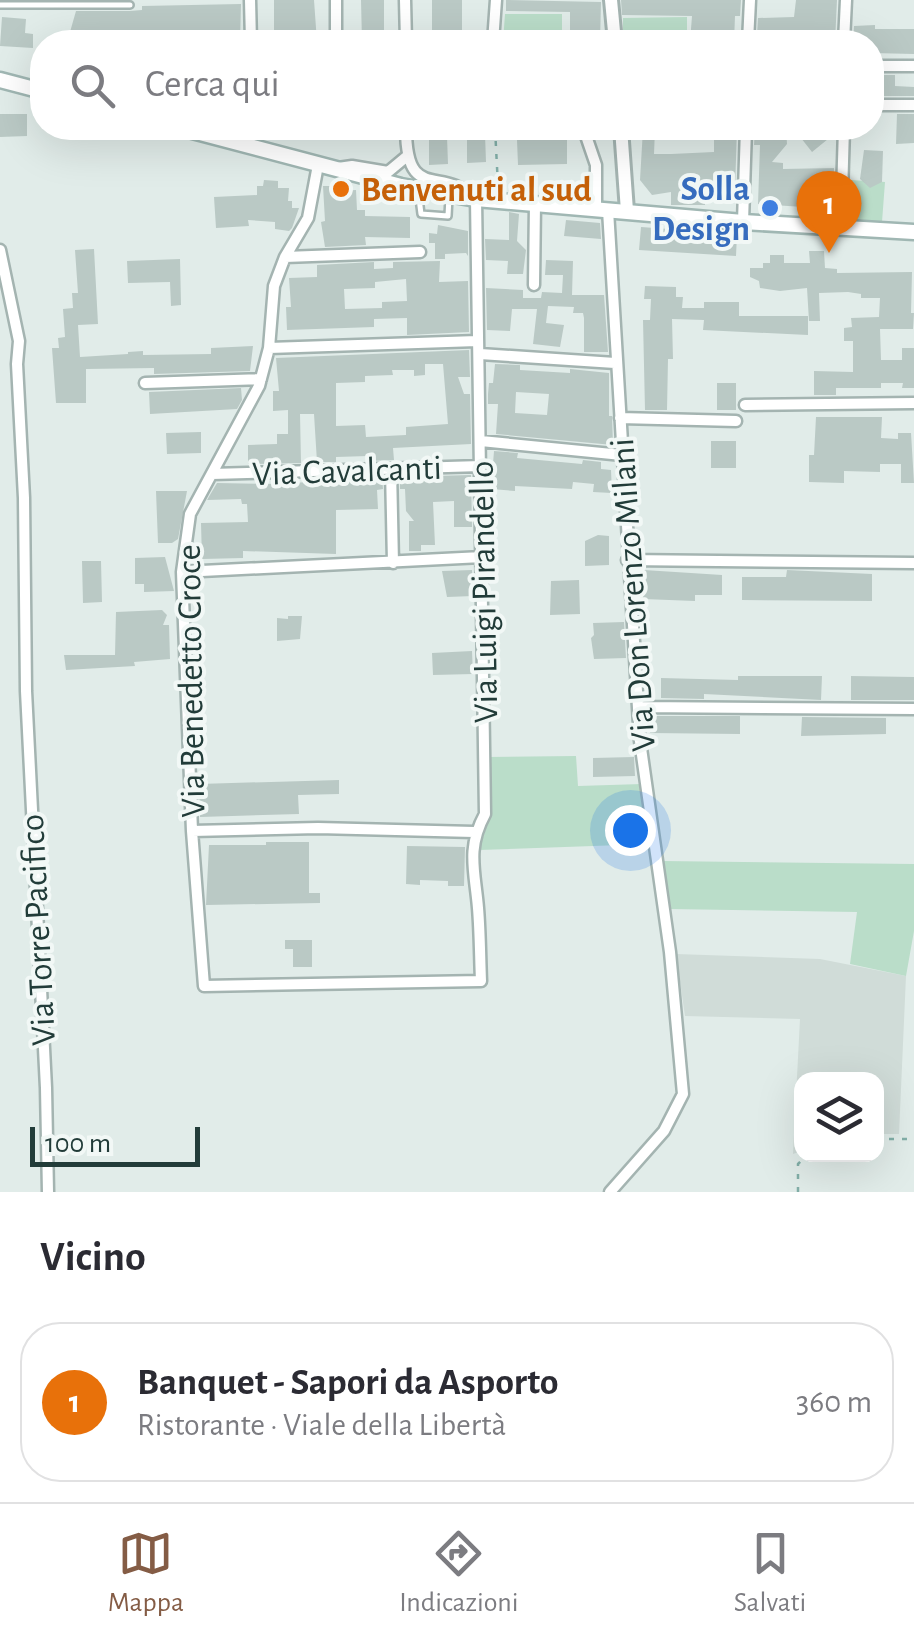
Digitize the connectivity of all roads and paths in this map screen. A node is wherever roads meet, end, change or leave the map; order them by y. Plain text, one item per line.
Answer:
1 (250, 0) edge
2 (336, 0) edge
3 (405, 0) edge
4 (496, 0) edge
5 (611, 0) edge
6 (750, 0) edge
7 (846, 0) edge
8 (130, 5) dead end
9 (0, 6) edge
10 (250, 30) edge
11 (336, 30) edge
12 (406, 30) edge
13 (495, 30) edge
14 (613, 30) edge
15 (749, 30) edge
16 (845, 30) edge
17 (884, 66) edge
18 (914, 66) edge
19 (0, 80) edge
20 (30, 88) edge
21 (884, 105) edge
22 (914, 105) edge
23 (225, 140) edge
24 (245, 140) edge
25 (406, 140) edge
26 (496, 140) edge
27 (587, 140) edge
28 (621, 140) edge
29 (746, 140) edge
30 (844, 140) edge
31 (244, 145) junction
32 (406, 157) junction
33 (318, 165) junction
34 (335, 169) junction
35 (498, 180) junction
36 (514, 180) dead end
37 (418, 189) junction
38 (499, 193) dead end
39 (449, 194) junction
40 (475, 198) junction
41 (535, 203) junction
42 (602, 210) junction
43 (626, 212) junction
44 (743, 222) junction
45 (841, 228) junction
46 (914, 232) edge
47 (0, 250) edge
48 (420, 252) dead end
49 (285, 257) junction
50 (534, 285) dead end
51 (478, 341) junction
52 (269, 348) junction
53 (480, 354) junction
54 (615, 363) junction
55 (261, 378) junction
56 (145, 383) dead end
57 (914, 403) edge
58 (745, 406) dead end
59 (620, 418) junction
60 (736, 421) dead end
61 (481, 441) junction
62 (622, 455) junction
63 (481, 466) junction
64 (391, 469) junction
65 (212, 474) junction
66 (482, 557) junction
67 (627, 560) junction
68 (393, 563) junction
69 (914, 563) edge
70 (182, 572) junction
71 (639, 707) junction
72 (914, 709) edge
73 (192, 831) junction
74 (474, 832) junction
75 (481, 982) joint
76 (884, 1139) edge
77 (914, 1140) edge
78 (800, 1162) edge
79 (48, 1192) edge
80 (610, 1192) edge
81 (798, 1192) edge

1 - 10 street
2 - 11 street
3 - 12 street
4 - 13 street
5 - 14 street
6 - 15 street
7 - 16 street
8 - 9 lane
17 - 18 street
19 - 20 main road
21 - 22 street
23 - 31 main road
24 - 31 street
25 - 32 street
26 - 35 path
27 - 42 street, Via Don Lorenzo Milani
28 - 43 street
29 - 44 street
30 - 45 street
31 - 33 main road
32 - 34 street
32 - 40 street
33 - 34 main road
33 - 49 street, Via Benedetto Croce
34 - 37 main road
35 - 36 path
35 - 38 path
37 - 39 main road
37 - 39 lane
39 - 40 main road
40 - 41 main road
40 - 51 street, Via Luigi Pirandello
41 - 42 main road
41 - 50 street
42 - 43 main road
42 - 54 street, Via Don Lorenzo Milani
43 - 44 main road
44 - 45 main road
45 - 46 main road
47 - 79 street, Via Torre Pacifico
48 - 49 street
49 - 52 street, Via Benedetto Croce
51 - 52 street
51 - 53 street, Via Luigi Pirandello
52 - 55 street, Via Benedetto Croce
53 - 54 street
53 - 61 street, Via Luigi Pirandello
54 - 59 street, Via Don Lorenzo Milani
55 - 56 street
55 - 65 street, Via Benedetto Croce
57 - 58 street
59 - 60 street
59 - 62 street, Via Don Lorenzo Milani
61 - 62 street
61 - 63 street, Via Luigi Pirandello
62 - 67 street, Via Don Lorenzo Milani
63 - 64 street, Via Cavalcanti
63 - 66 street, Via Luigi Pirandello
64 - 65 street, Via Cavalcanti
64 - 68 street
65 - 70 street, Via Benedetto Croce
66 - 68 street
66 - 74 street, Via Luigi Pirandello
67 - 69 street
67 - 71 street, Via Don Lorenzo Milani
68 - 70 street
70 - 73 street, Via Benedetto Croce
71 - 72 street
71 - 80 street, Via Don Lorenzo Milani
73 - 74 street
73 - 75 street, Via Benedetto Croce
74 - 75 street, Via Luigi Pirandello
76 - 77 path
78 - 81 path

